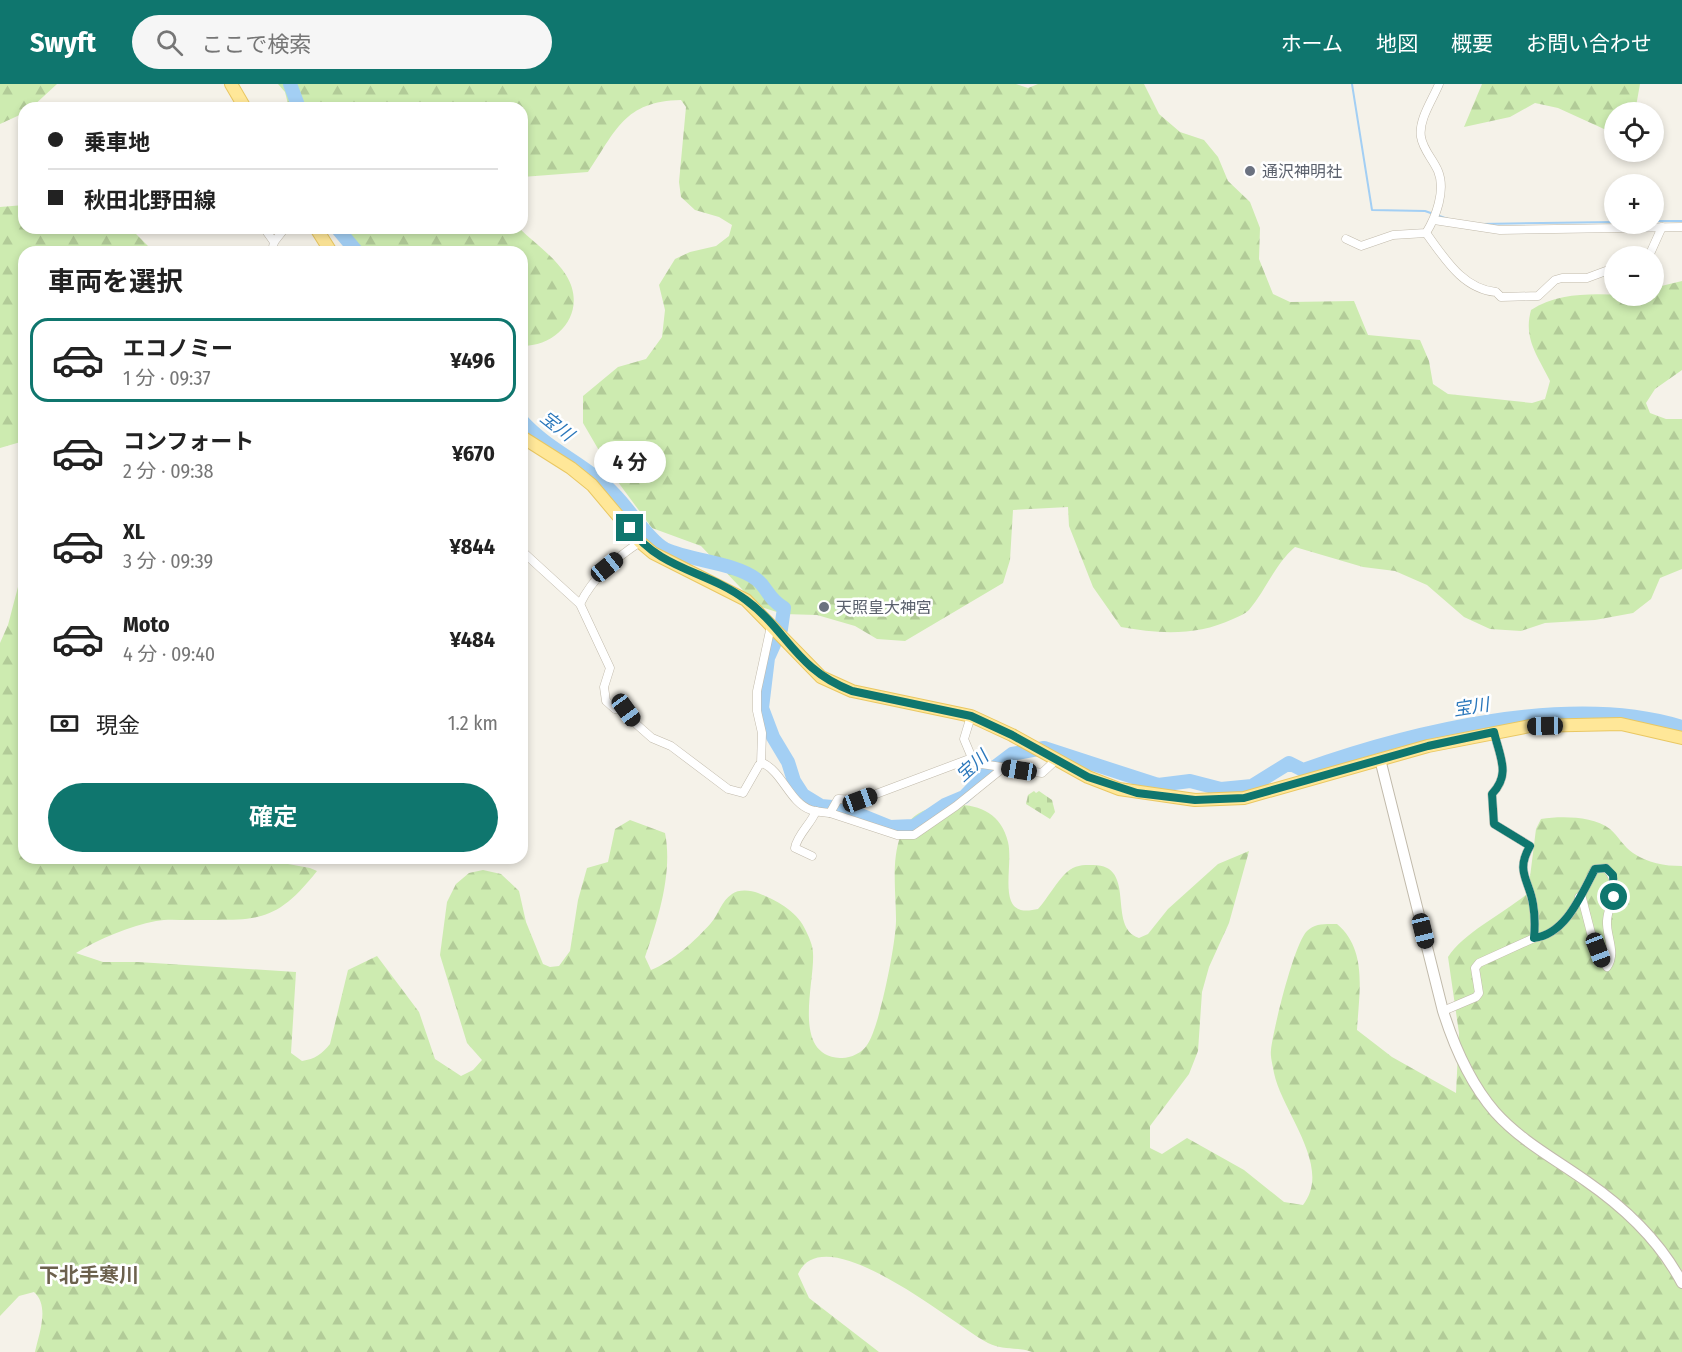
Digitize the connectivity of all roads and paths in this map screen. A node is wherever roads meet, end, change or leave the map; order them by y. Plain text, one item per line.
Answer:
1 (231, 84) edge
2 (1439, 84) edge
3 (242, 102) edge
4 (1434, 220) junction
5 (1664, 227) edge
6 (1682, 227) edge
7 (1604, 228) edge
8 (1426, 233) junction
9 (268, 234) edge
10 (280, 234) edge
11 (1346, 239) dead end
12 (274, 242) junction
13 (273, 246) edge
14 (1604, 272) edge
15 (528, 444) edge
16 (640, 542) junction
17 (528, 556) edge
18 (580, 604) junction
19 (773, 628) junction
20 (971, 716) junction
21 (1494, 732) junction
22 (1682, 738) edge
23 (972, 758) junction
24 (1052, 758) junction
25 (1380, 759) junction
26 (761, 764) junction
27 (998, 767) junction
28 (832, 809) junction
29 (816, 811) junction
30 (812, 856) dead end
31 (1579, 897) junction
32 (1534, 938) junction
33 (1443, 1011) junction
34 (1682, 1283) edge

1 - 3 main road
2 - 4 street
4 - 7 street
4 - 8 street
5 - 6 street
8 - 11 street
8 - 14 street
9 - 12 street
10 - 12 street
12 - 13 street
15 - 16 main road
16 - 18 street
16 - 19 main road
17 - 18 street
18 - 26 street
19 - 20 main road
19 - 26 street
20 - 23 street
20 - 24 main road
21 - 22 main road
21 - 25 main road
21 - 32 street
23 - 27 street
23 - 28 street
24 - 25 main road
24 - 27 street
25 - 33 street
26 - 29 street
27 - 28 street
28 - 29 street
29 - 30 street
31 - 31 street
31 - 32 street
32 - 33 street
33 - 34 street

